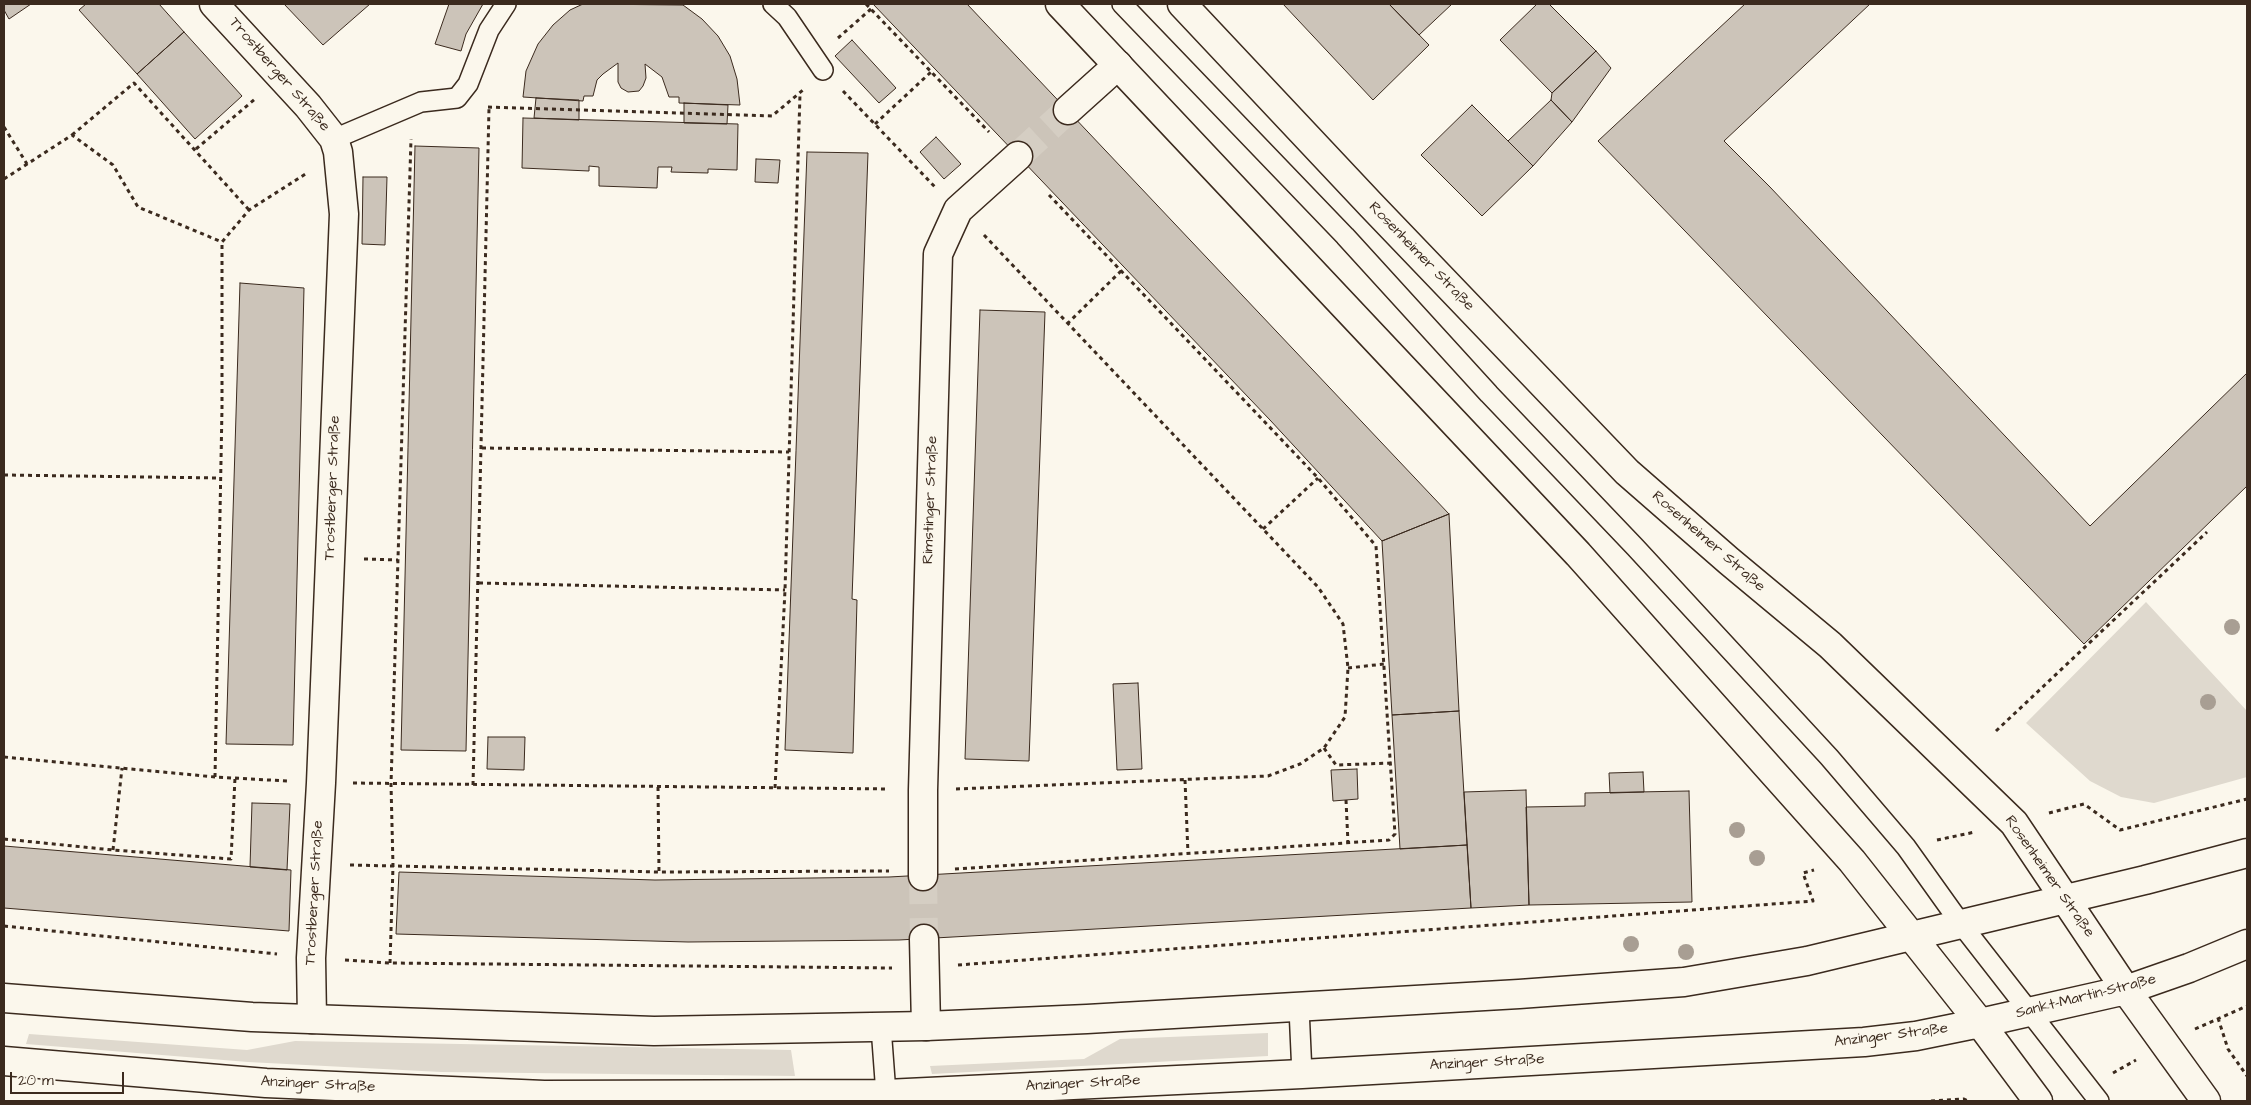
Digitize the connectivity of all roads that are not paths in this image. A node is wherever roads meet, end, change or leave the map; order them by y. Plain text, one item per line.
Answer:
1 (214, 4) edge
2 (506, 4) edge
3 (773, 4) edge
4 (1060, 4) edge
5 (1122, 4) edge
6 (1182, 4) edge
7 (819, 64) road end
8 (1118, 65) junction
9 (1068, 110) tunnel mouth
10 (336, 146) junction
11 (1018, 156) tunnel mouth
12 (2247, 853) edge
13 (923, 874) tunnel mouth
14 (2065, 898) junction
15 (1961, 924) junction
16 (1910, 936) junction
17 (924, 940) tunnel mouth
18 (2247, 944) edge
19 (2126, 990) junction
20 (4, 998) edge
21 (1298, 1008) junction
22 (2029, 1012) junction
23 (312, 1019) junction
24 (1980, 1023) junction
25 (926, 1026) junction
26 (881, 1027) junction
27 (4, 1061) edge
28 (1302, 1074) junction
29 (886, 1094) junction
30 (2038, 1101) edge
31 (2099, 1101) edge
32 (2206, 1101) edge

1 - 10 main road, Trostberger Straße
2 - 10 lane
3 - 7 lane
4 - 8 main road
5 - 15 lane
6 - 14 main road, Rosenheimer Straße
8 - 9 main road
8 - 16 main road
10 - 23 main road, Trostberger Straße
11 - 13 main road, Rimstinger Straße
12 - 14 main road
14 - 15 main road
14 - 19 main road, Rosenheimer Straße
15 - 16 main road
15 - 22 lane
16 - 21 main road
16 - 24 main road
17 - 25 main road
18 - 19 main road, Sankt-Martin-Straße
19 - 22 main road, Sankt-Martin-Straße
19 - 32 main road, Rosenheimer Straße
20 - 23 main road
21 - 25 main road
21 - 28 lane
22 - 24 main road, Sankt-Martin-Straße
22 - 31 lane
23 - 26 main road
24 - 28 main road, Anzinger Straße
24 - 30 main road
25 - 26 main road
26 - 29 lane
27 - 29 main road, Anzinger Straße
28 - 29 main road, Anzinger Straße

